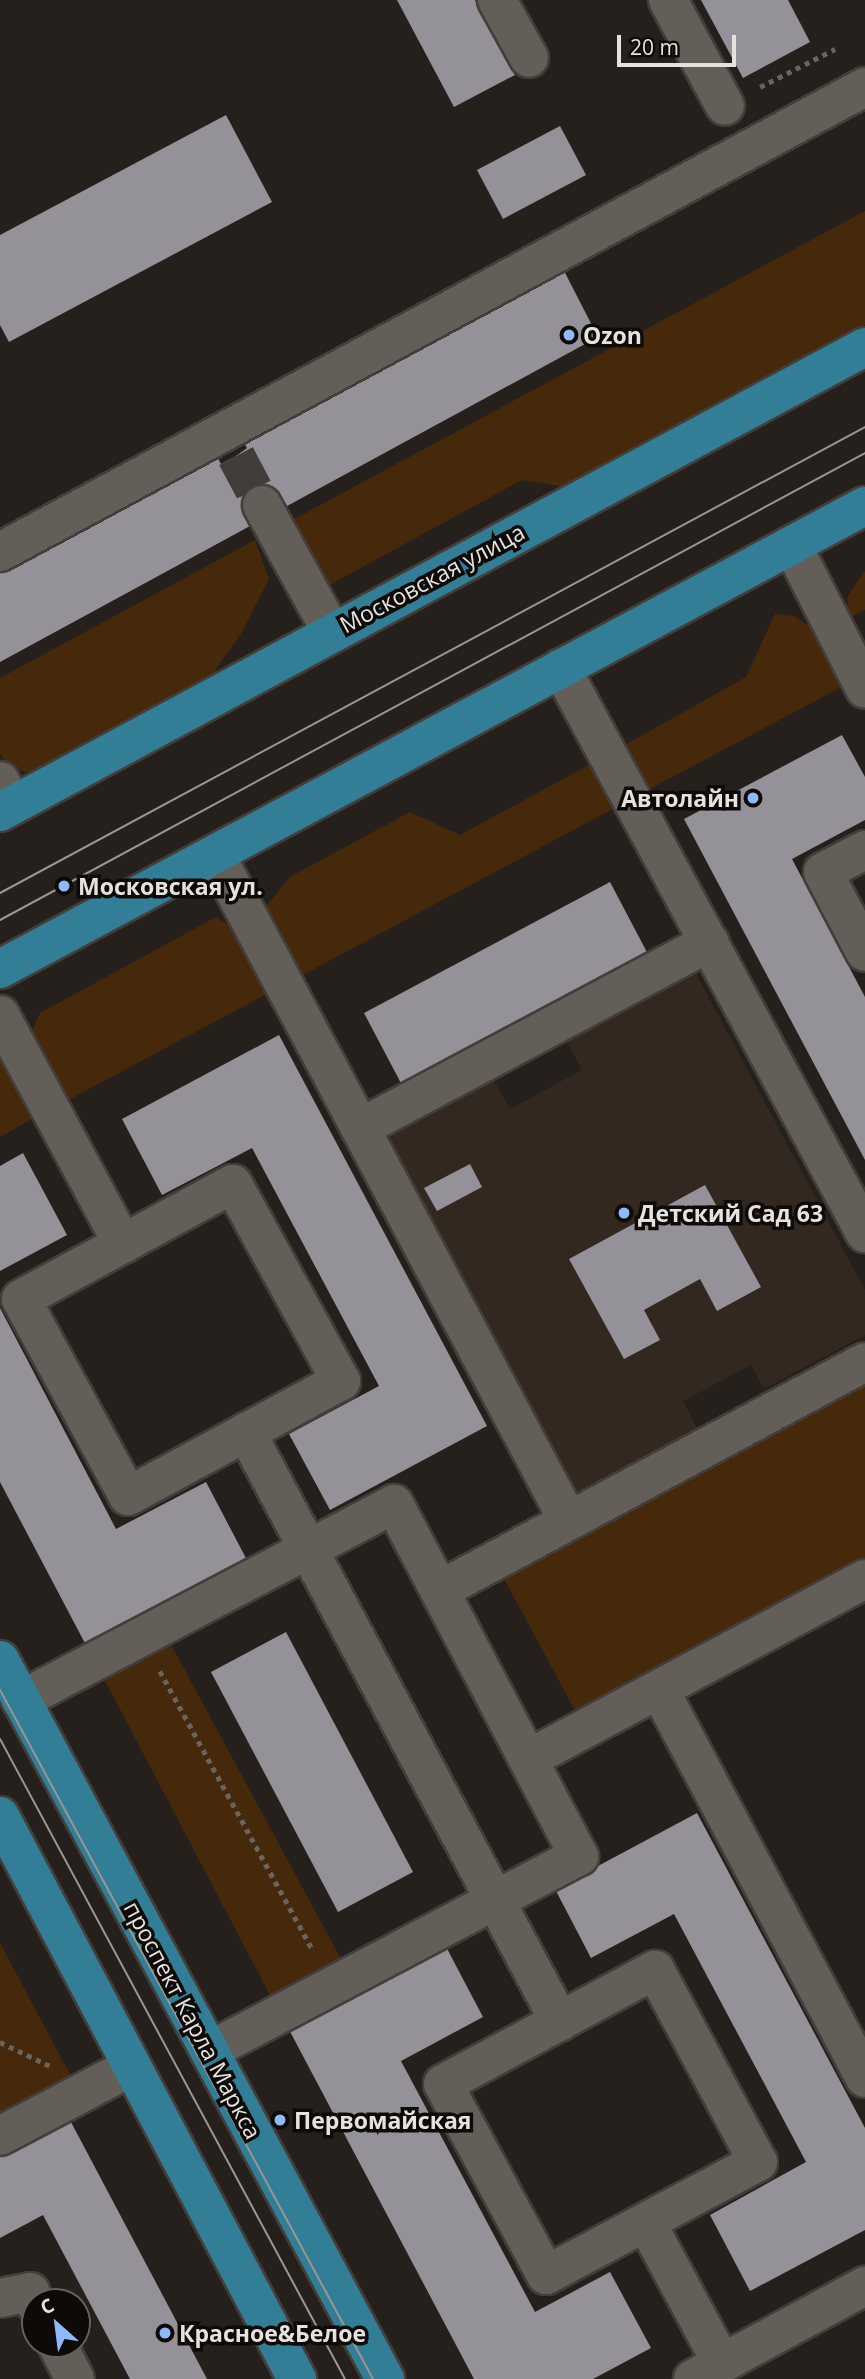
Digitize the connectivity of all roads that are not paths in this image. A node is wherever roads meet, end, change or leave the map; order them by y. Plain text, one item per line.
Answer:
1 (498, 0) edge
2 (668, 0) edge
3 (529, 58) dead end
4 (865, 87) edge
5 (725, 106) road end
6 (865, 346) edge
7 (262, 505) tunnel mouth
8 (865, 506) edge
9 (792, 545) junction
10 (0, 552) edge
11 (331, 631) junction
12 (561, 668) junction
13 (865, 689) edge
14 (4, 799) edge
15 (865, 850) edge
16 (216, 856) junction
17 (710, 942) junction
18 (865, 952) edge
19 (0, 969) edge
20 (0, 1015) edge
21 (360, 1128) junction
22 (865, 1233) edge
23 (123, 1244) junction
24 (865, 1362) edge
25 (246, 1432) junction
26 (568, 1520) junction
27 (308, 1548) junction
28 (865, 1579) edge
29 (439, 1590) junction
30 (0, 1660) edge
31 (659, 1689) junction
32 (21, 1700) junction
33 (528, 1759) junction
34 (0, 1816) edge
35 (495, 1901) junction
36 (560, 2022) junction
37 (209, 2051) junction
38 (131, 2067) junction
39 (863, 2069) edge
40 (0, 2136) edge
41 (646, 2221) junction
42 (865, 2286) edge
43 (21, 2294) edge
44 (0, 2298) edge
45 (64, 2358) edge
46 (702, 2375) edge
47 (75, 2379) edge
48 (297, 2379) edge
49 (385, 2379) edge

1 - 3 street
2 - 5 street
4 - 10 street
6 - 11 main road, Московская улица
7 - 11 street
8 - 9 main road
9 - 12 main road
9 - 13 street
11 - 14 main road, Московская улица
12 - 16 main road
12 - 17 street
15 - 18 street
16 - 19 main road
16 - 21 street
17 - 21 street
17 - 22 street
20 - 23 street
21 - 26 street
23 - 25 street
23 - 25 street
24 - 26 street
25 - 27 street
26 - 29 street
27 - 29 street
27 - 32 street
27 - 35 street
28 - 31 street
29 - 33 street
30 - 32 main road, проспект Карла Маркса
31 - 33 street
31 - 39 street
32 - 37 main road, проспект Карла Маркса
33 - 35 street
34 - 38 main road
35 - 36 street
35 - 37 street
36 - 41 street
36 - 41 street
37 - 49 main road, проспект Карла Маркса
38 - 40 street
38 - 48 main road
41 - 46 street
42 - 46 street
43 - 44 street
45 - 47 street

